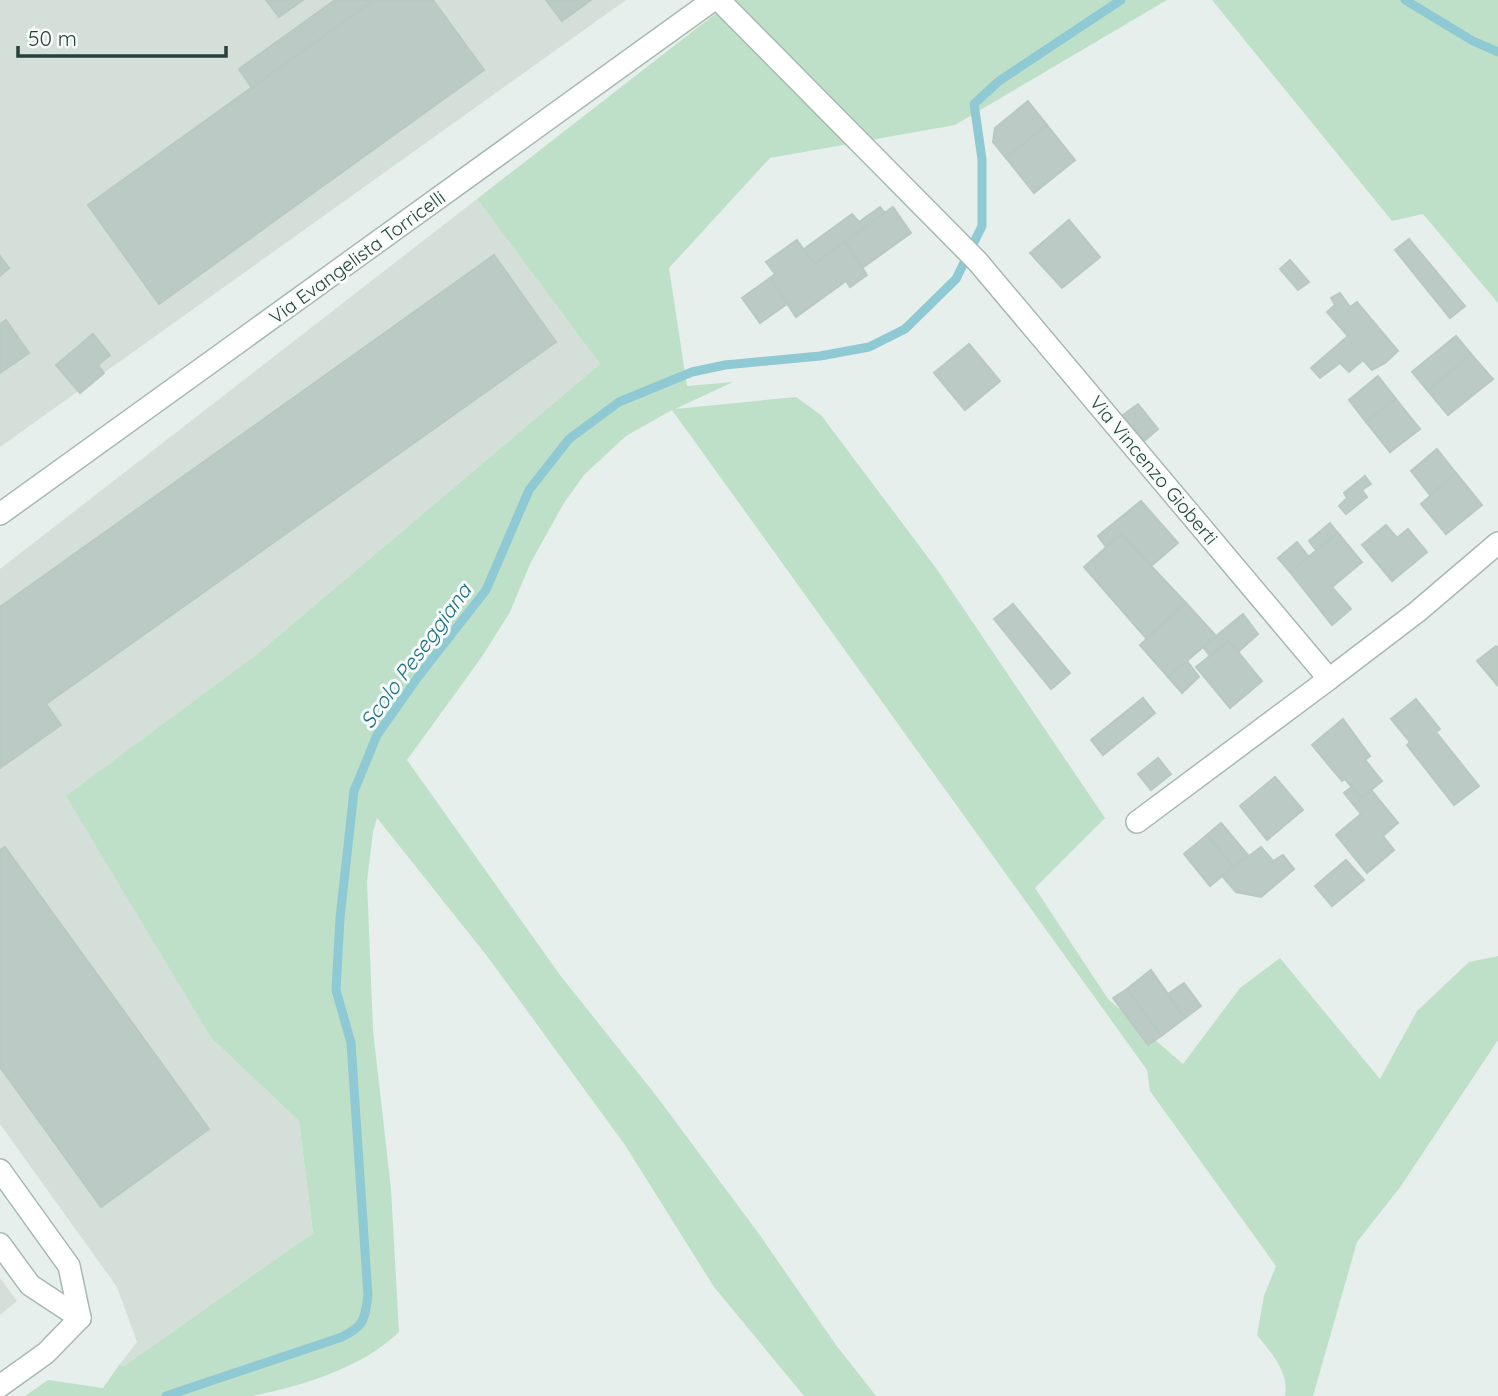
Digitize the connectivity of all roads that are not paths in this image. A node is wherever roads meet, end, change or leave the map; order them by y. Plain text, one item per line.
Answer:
1 (713, 0) edge
2 (719, 0) edge
3 (0, 514) edge
4 (1498, 543) edge
5 (1329, 679) junction
6 (1137, 822) dead end
7 (0, 1170) edge
8 (0, 1244) edge
9 (80, 1318) junction
10 (0, 1386) edge

1 - 3 street, Via Evangelista Torricelli
2 - 5 street, Via Vincenzo Gioberti
4 - 5 street
5 - 6 street
7 - 9 street
8 - 9 street
9 - 10 street

